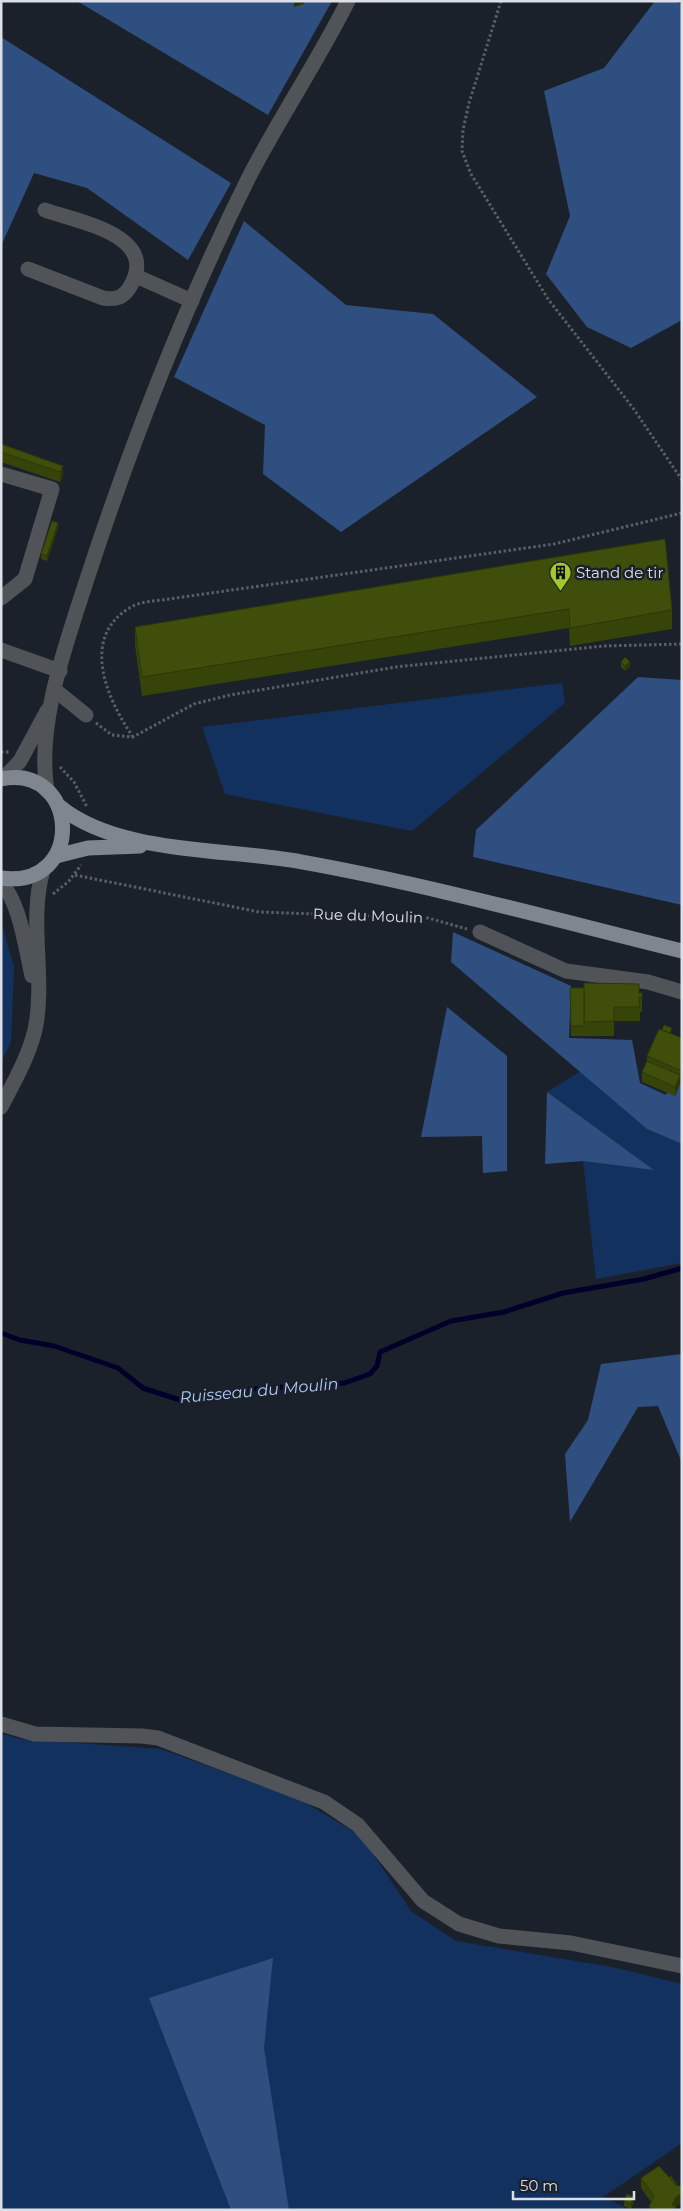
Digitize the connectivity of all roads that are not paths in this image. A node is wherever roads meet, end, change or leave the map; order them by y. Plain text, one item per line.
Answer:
1 (348, 1) edge
2 (45, 210) dead end
3 (28, 269) dead end
4 (136, 276) junction
5 (192, 301) junction
6 (1, 474) edge
7 (1, 598) edge
8 (1, 650) edge
9 (60, 671) junction
10 (55, 690) junction
11 (50, 705) junction
12 (86, 715) road end
13 (3, 778) edge
14 (47, 791) junction
15 (59, 806) junction
16 (166, 845) junction
17 (56, 856) junction
18 (43, 870) junction
19 (1, 878) edge
20 (1, 883) edge
21 (480, 932) road end
22 (682, 951) edge
23 (682, 992) edge
24 (37, 996) junction
25 (1, 1107) edge
26 (1, 1724) edge
27 (682, 1966) edge

1 - 5 street
2 - 4 street
3 - 4 street
4 - 5 street
5 - 9 street
6 - 7 street
8 - 9 street
9 - 10 street
10 - 11 street
10 - 12 street
11 - 13 street
11 - 14 street
13 - 14 main road
14 - 15 main road
15 - 16 main road
15 - 17 main road
16 - 17 main road
16 - 22 main road
17 - 18 main road
18 - 19 main road
18 - 24 street
20 - 24 street
21 - 23 street
24 - 25 street
26 - 27 street

